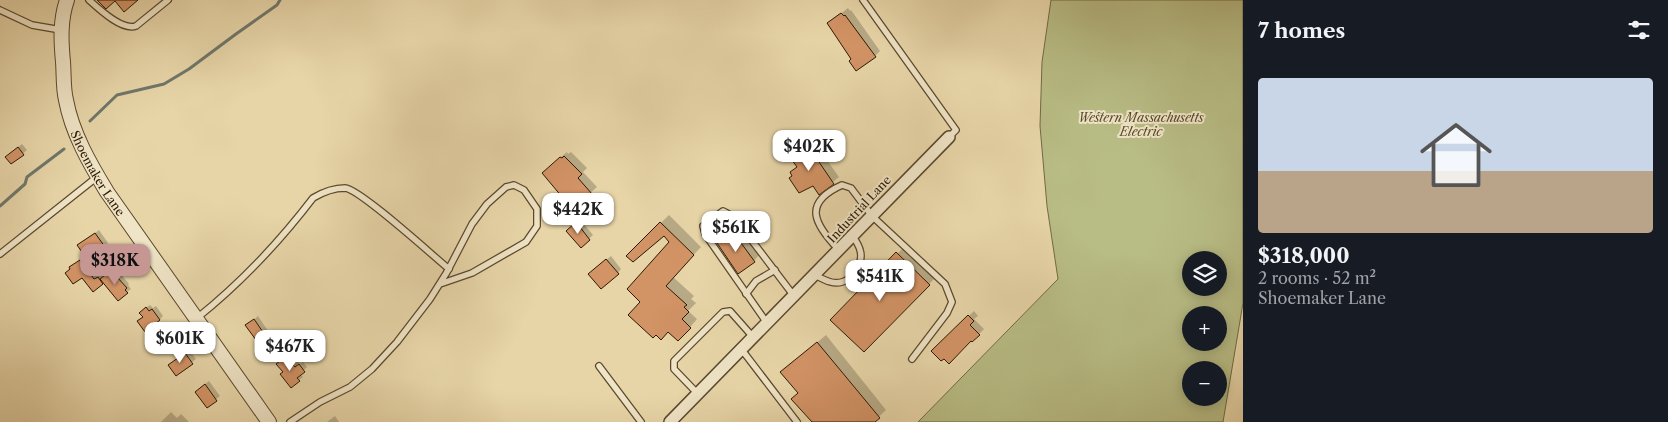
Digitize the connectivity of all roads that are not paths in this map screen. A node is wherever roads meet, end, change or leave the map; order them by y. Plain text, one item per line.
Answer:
1 (66, 0) edge
2 (89, 0) edge
3 (168, 0) edge
4 (863, 0) edge
5 (0, 10) edge
6 (61, 30) junction
7 (949, 137) joint
8 (97, 177) junction
9 (872, 216) junction
10 (853, 236) junction
11 (839, 250) junction
12 (0, 254) edge
13 (449, 269) junction
14 (775, 270) junction
15 (815, 275) junction
16 (440, 284) junction
17 (746, 294) junction
18 (794, 296) junction
19 (197, 318) junction
20 (767, 324) junction
21 (754, 338) junction
22 (742, 350) junction
23 (912, 359) dead end
24 (599, 366) dead end
25 (698, 394) junction
26 (269, 422) edge
27 (290, 422) edge
28 (641, 422) edge
29 (670, 422) edge
30 (797, 422) edge

1 - 6 street, Shoemaker Lane
2 - 3 lane
4 - 7 lane, Industrial Lane
5 - 6 lane
6 - 8 street, Shoemaker Lane
7 - 9 street, Industrial Lane
8 - 12 lane
8 - 19 street, Shoemaker Lane
9 - 10 street, Industrial Lane
9 - 11 lane
9 - 23 lane
10 - 11 street, Industrial Lane
10 - 15 lane
11 - 15 street, Industrial Lane
13 - 16 lane
13 - 16 lane
13 - 19 lane
14 - 17 lane
14 - 17 lane
14 - 18 lane
15 - 18 street, Industrial Lane
16 - 27 lane
17 - 20 lane
18 - 20 street, Industrial Lane
19 - 26 street, Shoemaker Lane
20 - 21 street, Industrial Lane
21 - 22 street, Industrial Lane
21 - 25 lane
22 - 25 street, Industrial Lane
22 - 30 lane
24 - 28 lane
25 - 29 street, Industrial Lane

